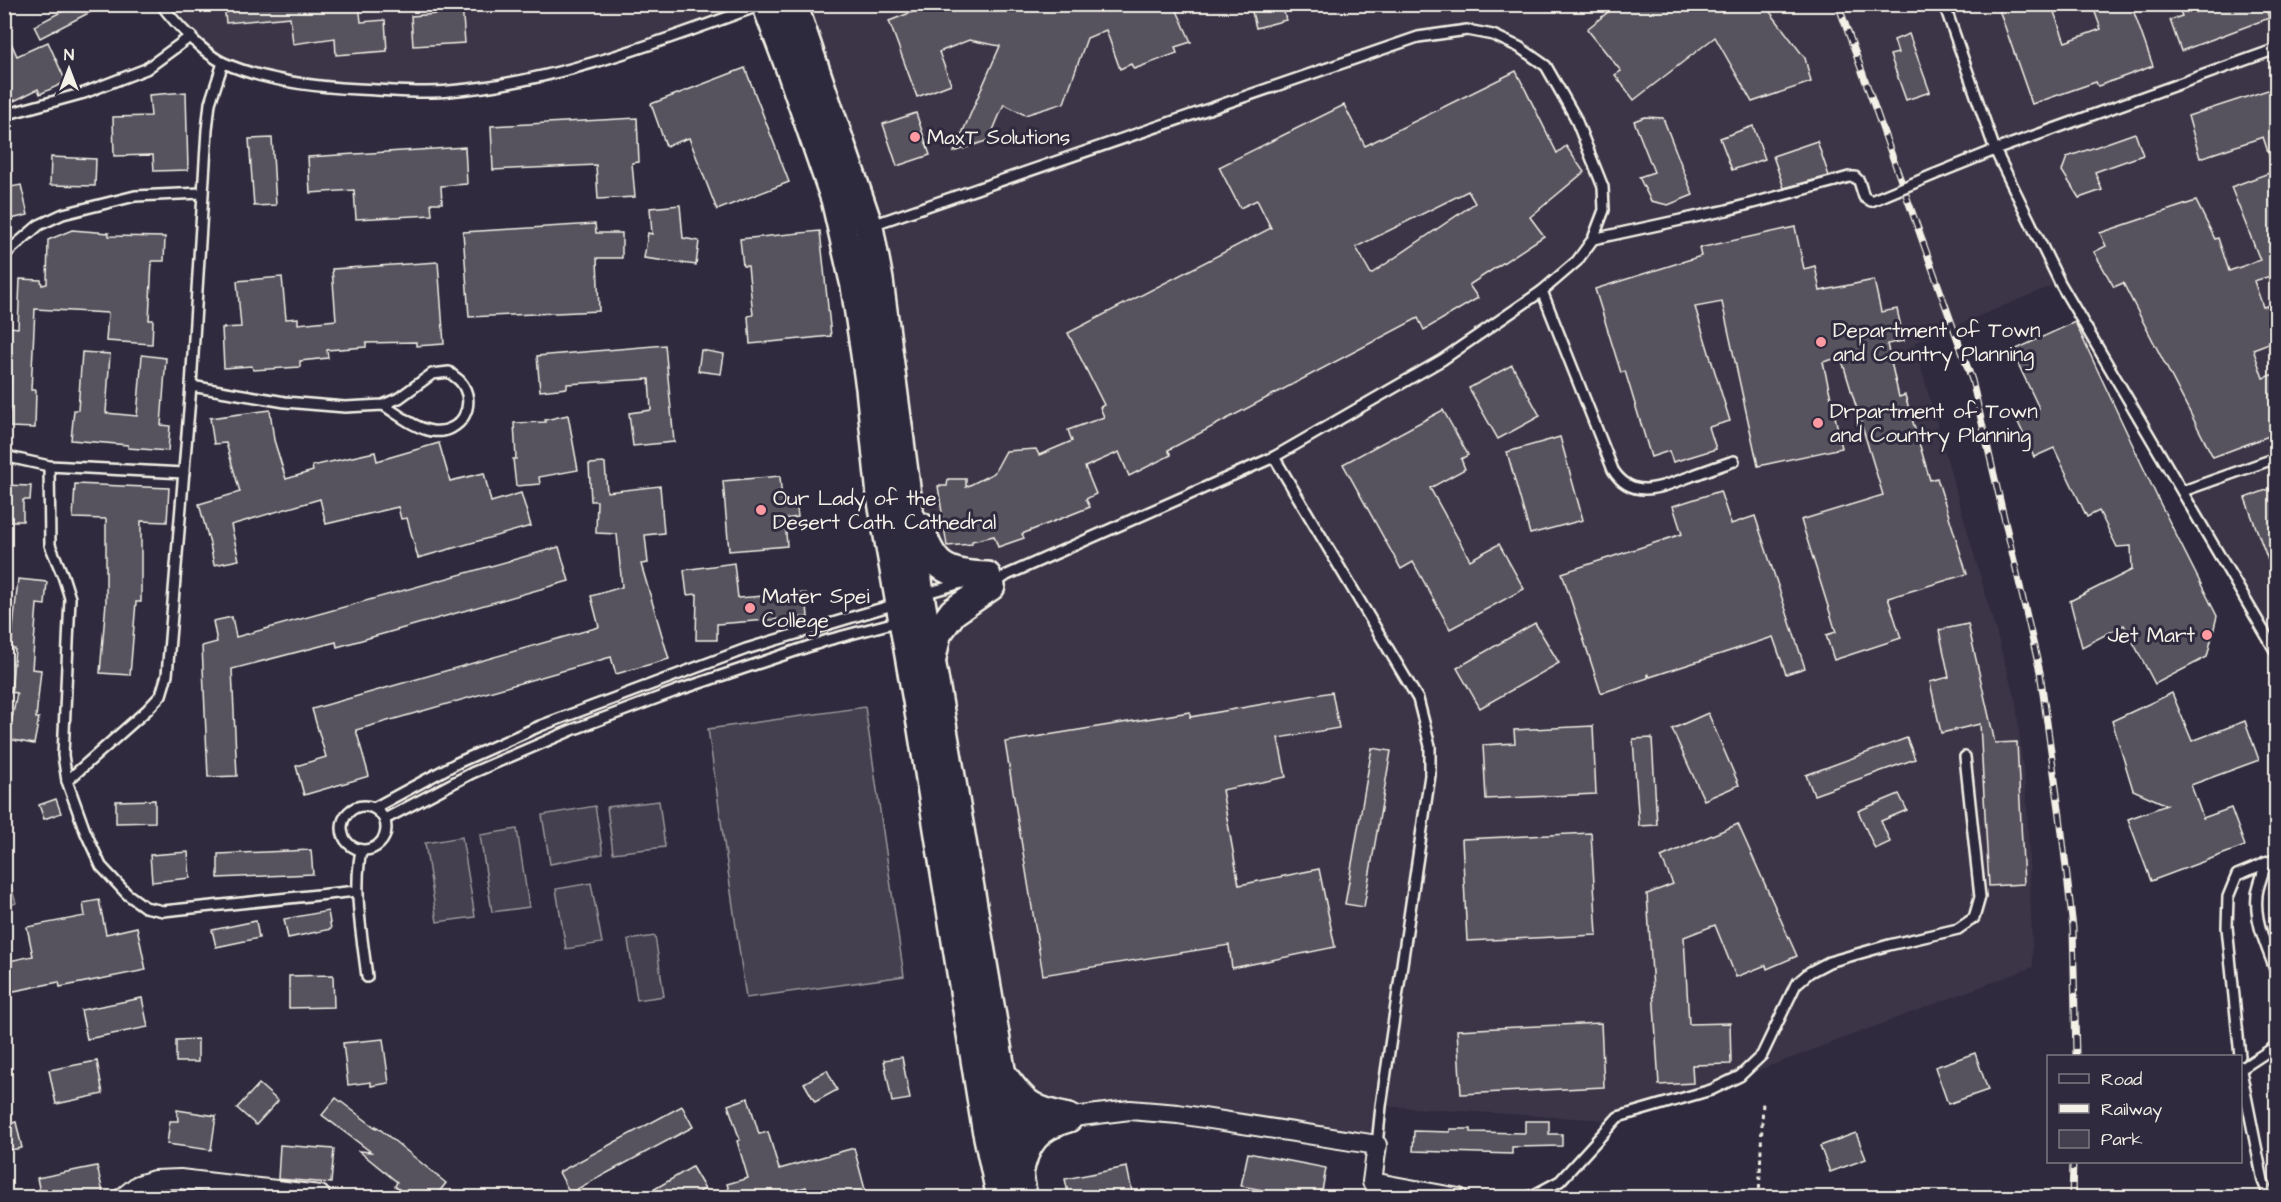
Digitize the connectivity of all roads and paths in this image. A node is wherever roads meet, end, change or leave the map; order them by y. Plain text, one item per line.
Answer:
1 (161, 4) edge
2 (765, 4) edge
3 (793, 4) edge
4 (1944, 4) edge
5 (191, 36) junction
6 (2277, 49) edge
7 (223, 63) junction
8 (4, 115) edge
9 (1995, 150) junction
10 (202, 193) junction
11 (856, 230) junction
12 (1593, 239) junction
13 (4, 255) edge
14 (1542, 291) junction
15 (191, 386) junction
16 (382, 405) junction
17 (4, 454) edge
18 (1274, 457) junction
19 (2277, 458) edge
20 (1734, 461) dead end
21 (49, 466) junction
22 (184, 473) junction
23 (2183, 491) junction
24 (898, 496) junction
25 (995, 579) junction
26 (920, 608) junction
27 (2277, 652) edge
28 (932, 659) junction
29 (1965, 758) dead end
30 (68, 781) junction
31 (374, 808) junction
32 (385, 819) junction
33 (361, 849) junction
34 (2277, 859) edge
35 (2265, 863) junction
36 (357, 891) junction
37 (2277, 972) edge
38 (367, 977) dead end
39 (2277, 1046) edge
40 (2240, 1055) edge
41 (2242, 1066) edge
42 (2242, 1072) edge
43 (1002, 1074) junction
44 (1763, 1100) dead end
45 (1068, 1118) junction
46 (998, 1126) junction
47 (1377, 1145) junction
48 (1021, 1186) edge
49 (1371, 1190) edge
50 (320, 1195) dead end
51 (122, 1197) edge
52 (1000, 1197) edge
53 (1459, 1197) edge
54 (1525, 1197) edge
55 (1759, 1197) edge
56 (2270, 1197) edge

1 - 5 lane
2 - 7 lane
2 - 11 main road
3 - 11 main road
4 - 9 lane
5 - 7 lane
5 - 8 lane
6 - 9 lane
7 - 10 lane
9 - 12 lane, bridge
9 - 23 lane
10 - 13 lane
10 - 15 lane
11 - 12 lane
11 - 24 main road
12 - 14 lane
14 - 18 lane
14 - 20 lane
15 - 16 lane
15 - 22 lane
16 - 16 lane
17 - 21 lane
18 - 25 lane
18 - 47 lane
19 - 23 lane
21 - 22 lane
21 - 30 lane
22 - 30 lane
23 - 27 lane
24 - 25 main road
24 - 26 main road
25 - 26 lane
25 - 26 lane
25 - 28 main road
26 - 28 main road
26 - 31 lane
26 - 32 lane
26 - 46 main road
28 - 43 main road
29 - 54 lane
30 - 36 lane
31 - 32 lane
31 - 33 lane
32 - 33 lane
33 - 36 lane
34 - 35 lane
35 - 37 lane
35 - 40 lane
36 - 38 lane
39 - 41 lane
42 - 56 lane
43 - 45 main road
43 - 46 main road
44 - 55 path
45 - 46 street
45 - 47 street
45 - 48 main road
46 - 48 main road
46 - 52 main road
47 - 49 street
49 - 53 street
50 - 51 street

